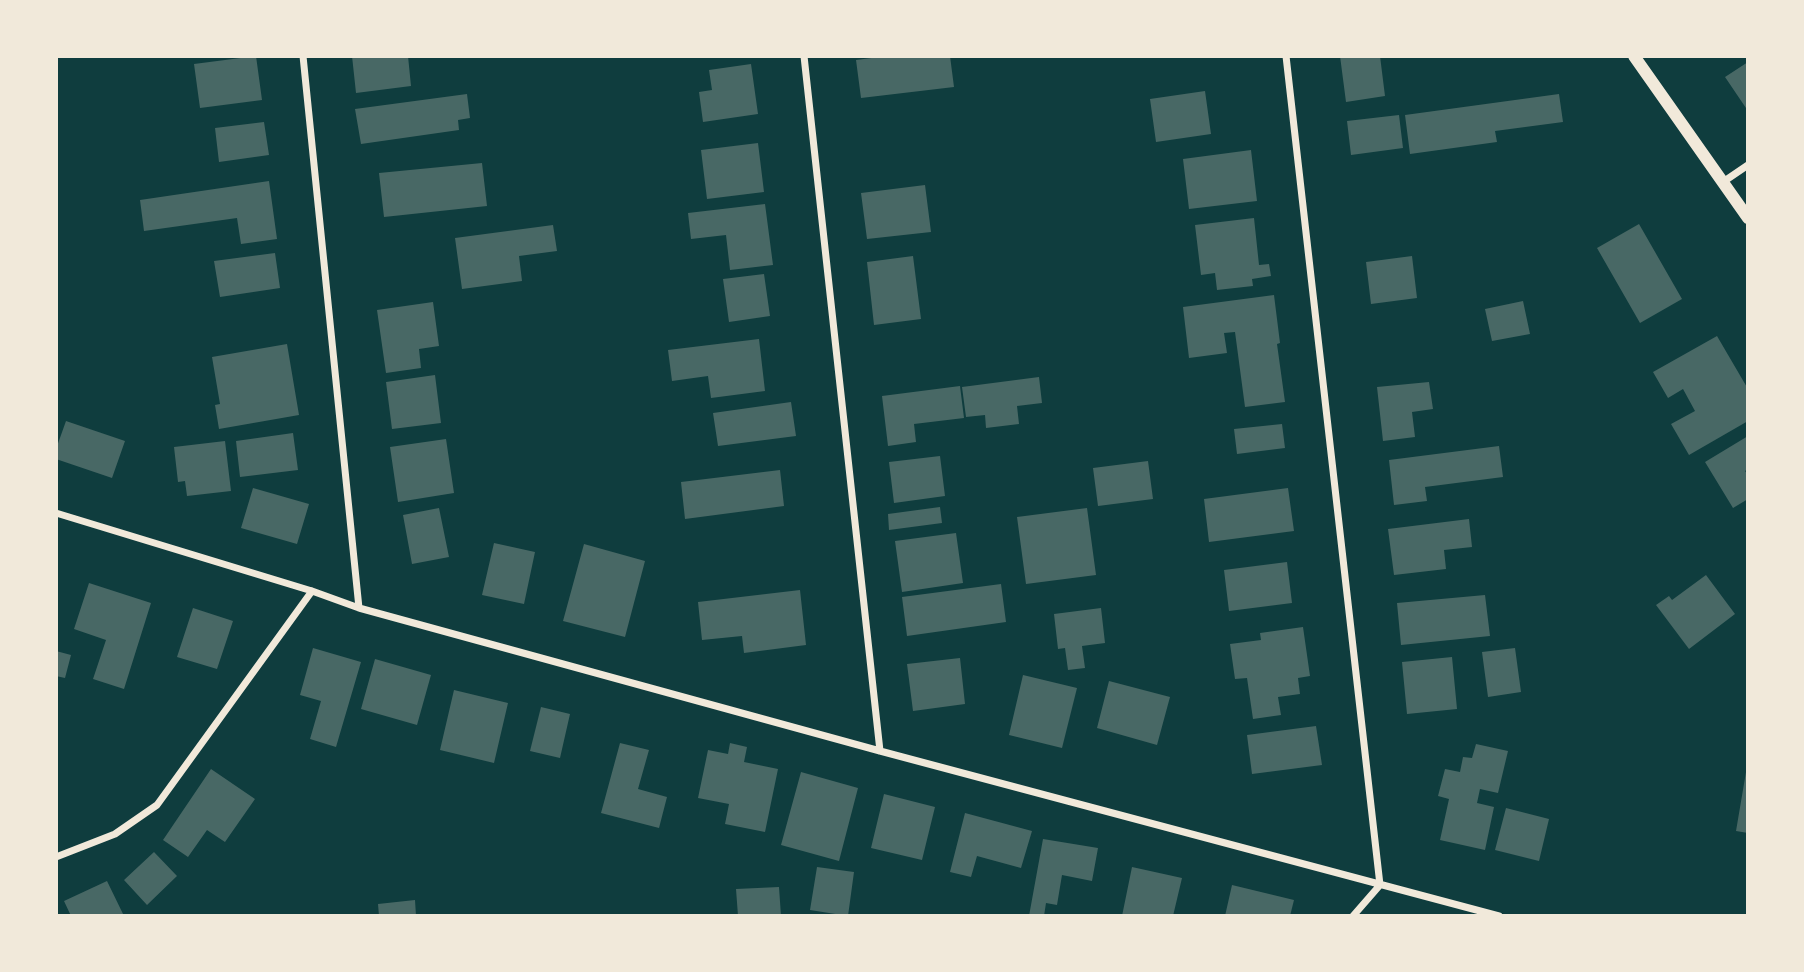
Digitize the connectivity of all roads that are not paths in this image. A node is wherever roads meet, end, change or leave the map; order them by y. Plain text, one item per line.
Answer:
1 (303, 56) edge
2 (804, 56) edge
3 (1286, 56) edge
4 (1634, 56) edge
5 (1748, 165) edge
6 (1723, 182) junction
7 (1748, 218) edge
8 (56, 513) edge
9 (312, 591) junction
10 (359, 608) junction
11 (880, 751) junction
12 (56, 857) edge
13 (1380, 885) junction
14 (1353, 916) edge
15 (1499, 916) edge

1 - 10 street
2 - 11 street
3 - 13 street
4 - 6 street
5 - 6 street
6 - 7 street
8 - 9 street
9 - 10 street
9 - 12 street
10 - 11 street
11 - 13 street
13 - 14 street
13 - 15 street

